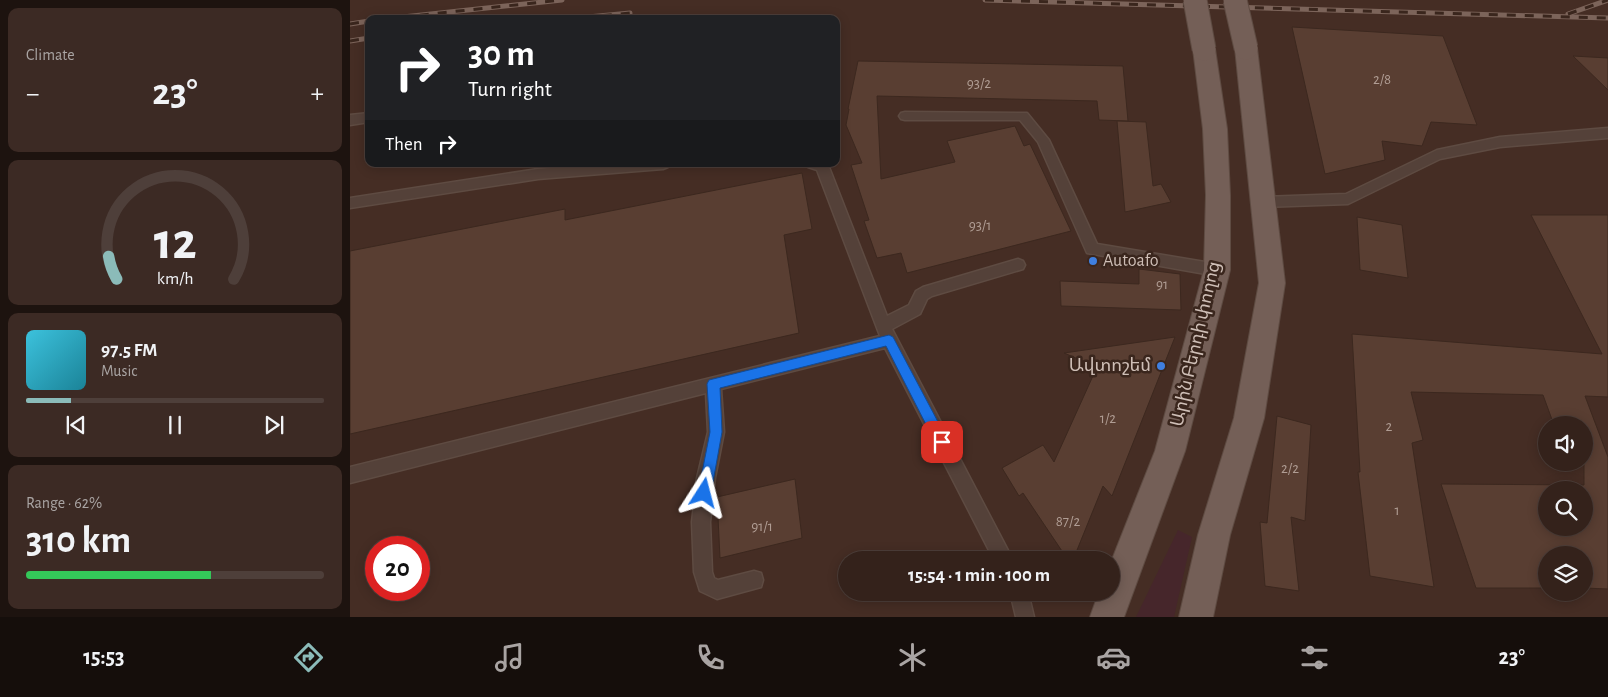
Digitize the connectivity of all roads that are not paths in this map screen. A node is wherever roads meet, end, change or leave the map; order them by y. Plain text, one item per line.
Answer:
1 (1195, 0) edge
2 (1235, 0) edge
3 (905, 116) dead end
4 (365, 118) edge
5 (350, 120) edge
6 (1608, 133) edge
7 (626, 167) edge
8 (822, 167) edge
9 (1262, 202) junction
10 (350, 203) edge
11 (1018, 265) dead end
12 (1217, 270) junction
13 (886, 333) junction
14 (714, 384) junction
15 (350, 475) edge
16 (999, 551) edge
17 (754, 580) dead end
18 (1021, 601) edge
19 (1025, 617) edge
20 (1107, 617) edge
21 (1196, 617) edge

1 - 12 main road, Արին Բերդի փողոց, bridge
2 - 9 main road, bridge
3 - 12 lane
4 - 5 lane
6 - 9 lane
7 - 10 lane
8 - 13 lane
9 - 21 main road
11 - 13 lane
12 - 20 main road, Արին Բերդի փողոց
13 - 14 lane
13 - 16 lane
14 - 15 lane
14 - 17 lane
18 - 19 lane

